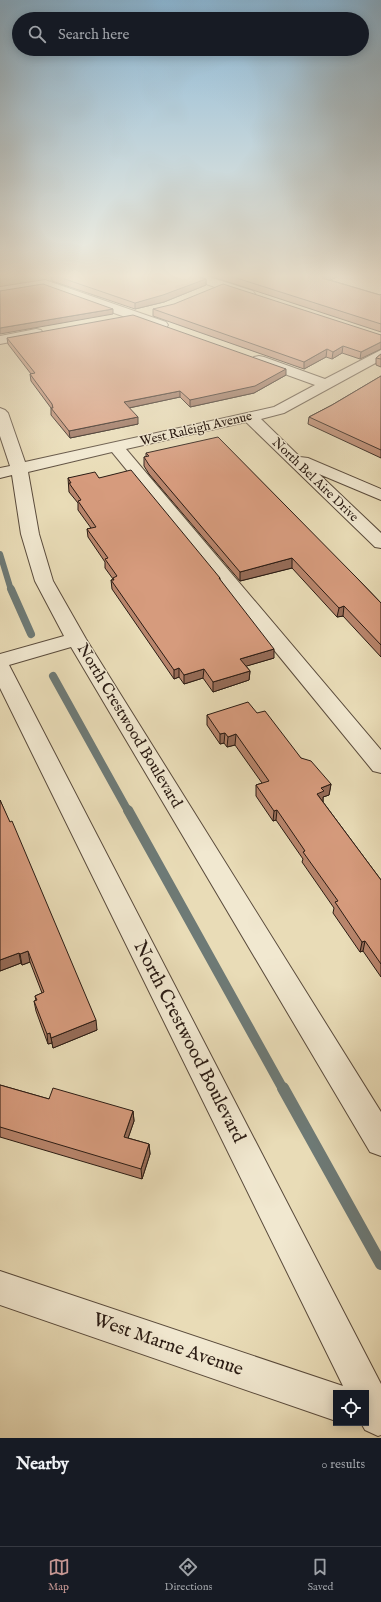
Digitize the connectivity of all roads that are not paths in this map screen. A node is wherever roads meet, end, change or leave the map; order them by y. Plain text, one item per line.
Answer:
1 (381, 354) edge
2 (246, 356) edge
3 (327, 384) junction
4 (0, 413) edge
5 (250, 417) junction
6 (116, 447) junction
7 (288, 455) junction
8 (9, 471) edge
9 (381, 495) edge
10 (381, 543) edge
11 (76, 640) junction
12 (0, 661) edge
13 (0, 667) edge
14 (381, 765) edge
15 (381, 1141) edge
16 (0, 1288) edge
17 (333, 1401) edge
18 (375, 1415) edge

1 - 3 street, West Raleigh Avenue
2 - 3 street
3 - 5 street, West Raleigh Avenue
4 - 8 street, North Crestwood Boulevard
5 - 6 street, West Raleigh Avenue
5 - 7 street, North Bel Aire Drive
6 - 8 street, West Raleigh Avenue
6 - 14 street
7 - 9 street
7 - 10 street, North Bel Aire Drive
8 - 11 street, North Crestwood Boulevard
11 - 12 street
11 - 15 street, North Crestwood Boulevard
13 - 18 street, North Crestwood Boulevard
16 - 17 street, West Marne Avenue

